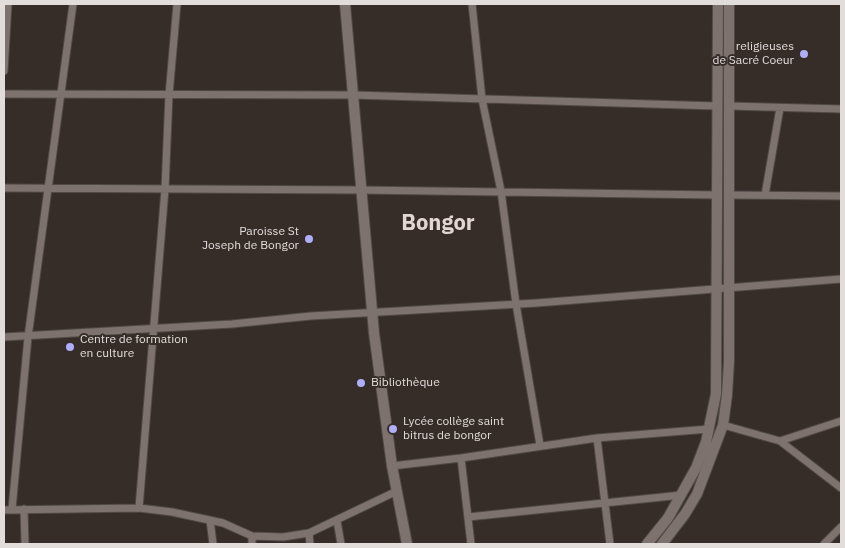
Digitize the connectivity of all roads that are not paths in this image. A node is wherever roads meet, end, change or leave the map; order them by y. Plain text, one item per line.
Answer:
1 (8, 4) edge
2 (73, 4) edge
3 (177, 4) edge
4 (345, 4) edge
5 (472, 4) edge
6 (718, 4) edge
7 (729, 4) edge
8 (723, 51) junction
9 (4, 72) edge
10 (4, 94) edge
11 (169, 95) junction
12 (353, 95) junction
13 (60, 96) junction
14 (482, 98) junction
15 (717, 106) junction
16 (729, 106) junction
17 (780, 108) junction
18 (841, 109) edge
19 (4, 188) edge
20 (47, 188) junction
21 (165, 189) junction
22 (360, 190) junction
23 (501, 191) junction
24 (717, 195) junction
25 (729, 195) junction
26 (765, 195) junction
27 (841, 196) edge
28 (841, 279) edge
29 (718, 288) junction
30 (728, 288) junction
31 (516, 304) junction
32 (373, 312) junction
33 (154, 327) junction
34 (28, 336) junction
35 (4, 337) edge
36 (729, 343) junction
37 (718, 344) junction
38 (841, 420) edge
39 (723, 425) junction
40 (709, 429) junction
41 (597, 438) junction
42 (780, 441) junction
43 (540, 445) junction
44 (462, 458) junction
45 (392, 466) junction
46 (841, 488) edge
47 (398, 491) junction
48 (682, 495) junction
49 (607, 504) junction
50 (139, 508) junction
51 (12, 509) junction
52 (24, 509) junction
53 (4, 510) edge
54 (468, 517) junction
55 (210, 520) junction
56 (338, 520) junction
57 (841, 527) edge
58 (309, 533) junction
59 (252, 540) edge
60 (25, 544) edge
61 (213, 544) edge
62 (310, 544) edge
63 (341, 544) edge
64 (408, 544) edge
65 (471, 544) edge
66 (610, 544) edge
67 (647, 544) edge
68 (662, 544) edge
69 (824, 544) edge

1 - 9 street
2 - 13 street
3 - 11 street
4 - 12 main road
5 - 14 street
6 - 8 main road
7 - 8 main road
8 - 15 main road
8 - 16 main road
10 - 13 street
11 - 12 street
11 - 13 street
11 - 21 street
12 - 14 street
12 - 22 main road
13 - 20 street
14 - 15 street
14 - 23 street
15 - 24 main road
16 - 17 street
16 - 25 main road
17 - 18 street
17 - 26 street
19 - 20 street
20 - 21 street
20 - 34 street
21 - 22 street
21 - 33 street
22 - 23 street
22 - 32 main road
23 - 24 street
23 - 31 street
24 - 29 main road
25 - 26 street
25 - 30 main road
26 - 27 street
28 - 30 street
29 - 30 street
29 - 31 street
29 - 37 main road
30 - 36 main road
31 - 32 street
31 - 43 street
32 - 33 street
32 - 45 main road
33 - 34 street
33 - 50 street
34 - 35 street
34 - 51 street
36 - 37 main road
36 - 39 main road
37 - 40 main road
38 - 42 street
39 - 42 street
39 - 68 main road
40 - 41 street
40 - 48 main road
41 - 43 street
41 - 49 street
42 - 46 street
43 - 44 street
44 - 45 street
44 - 54 street
45 - 47 main road
47 - 56 street
47 - 64 main road
48 - 49 street
48 - 67 main road
49 - 54 street
49 - 66 street
50 - 52 street
50 - 55 street
51 - 52 street
51 - 53 street
52 - 60 street
54 - 65 street
55 - 59 street
55 - 61 street
56 - 58 street
56 - 63 street
57 - 69 street
58 - 59 street
58 - 62 street

